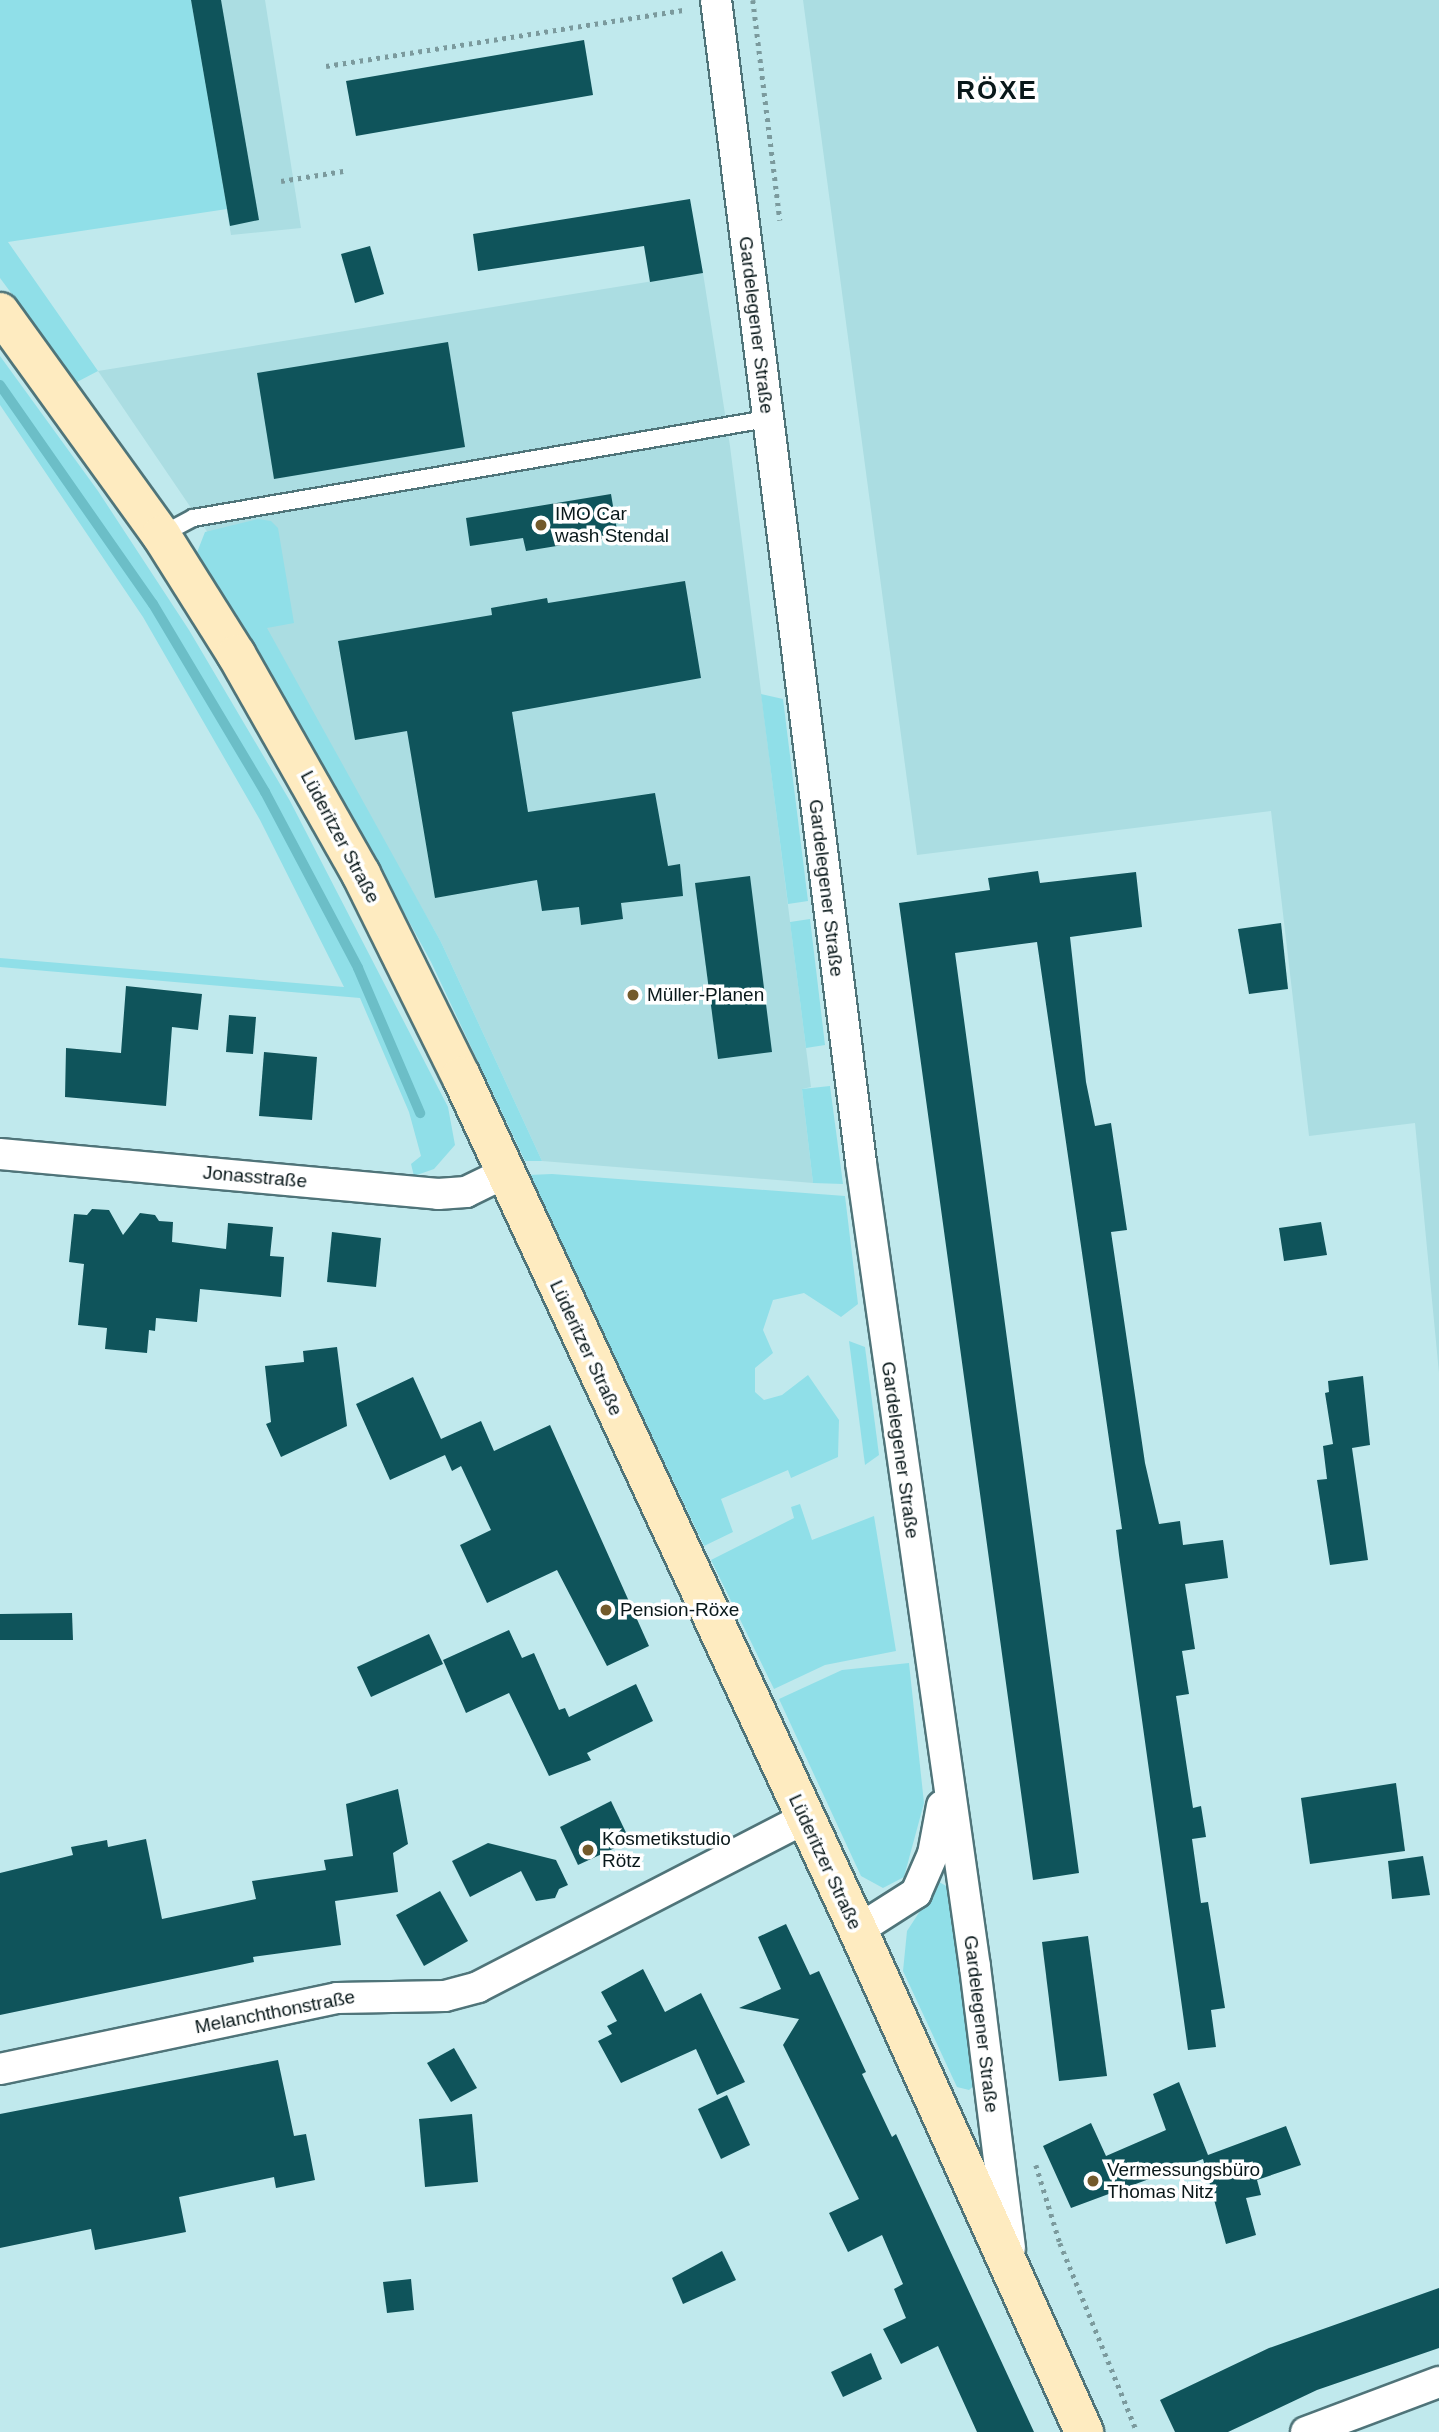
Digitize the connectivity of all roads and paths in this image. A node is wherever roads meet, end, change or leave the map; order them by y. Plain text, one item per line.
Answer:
1 (753, 0) edge
2 (716, 3) edge
3 (326, 66) dead end
4 (343, 171) dead end
5 (281, 181) dead end
6 (780, 224) dead end
7 (0, 312) edge
8 (768, 419) junction
9 (161, 535) junction
10 (0, 1154) edge
11 (505, 1173) junction
12 (946, 1774) junction
13 (805, 1818) junction
14 (858, 1930) junction
15 (0, 2068) edge
16 (1034, 2157) dead end
17 (1013, 2274) junction
18 (1439, 2382) edge
19 (1084, 2432) edge
20 (1137, 2432) edge
21 (1307, 2432) edge

1 - 6 path
2 - 3 path
2 - 8 street, Gardelegener Straße
4 - 5 path
7 - 9 main road, Lüderitzer Straße
8 - 9 lane
8 - 12 street, Gardelegener Straße
9 - 11 main road, Lüderitzer Straße
10 - 11 street, Jonasstraße
11 - 13 main road, Lüderitzer Straße
12 - 14 street, Gardelegener Straße
12 - 17 street, Gardelegener Straße
13 - 14 main road, Lüderitzer Straße
13 - 15 street, Melanchthonstraße
14 - 17 main road, Lüderitzer Straße
16 - 20 path
17 - 19 main road, Lüderitzer Straße
18 - 21 street

